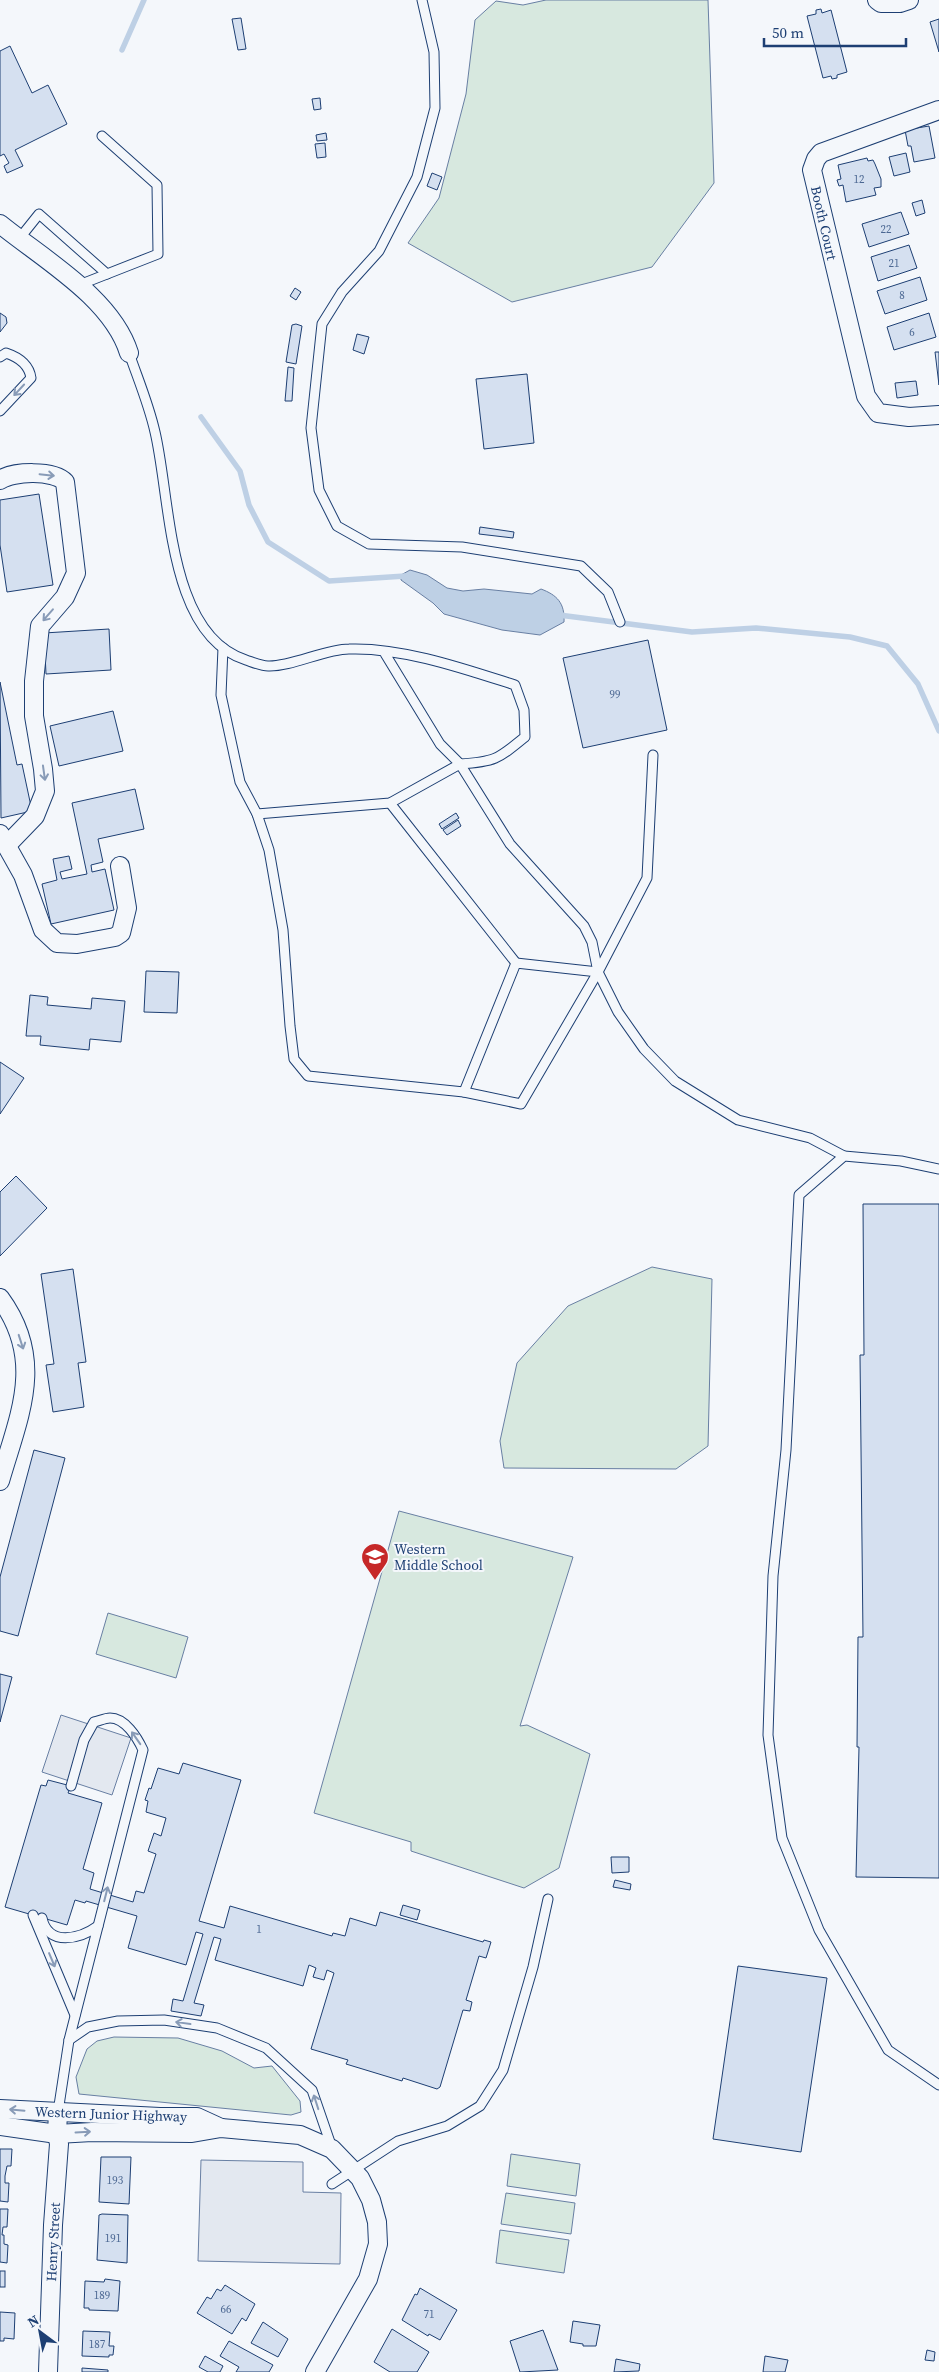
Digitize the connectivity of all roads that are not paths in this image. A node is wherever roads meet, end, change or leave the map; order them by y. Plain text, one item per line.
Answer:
1 (422, 0) edge
2 (877, 0) edge
3 (908, 0) edge
4 (939, 110) edge
5 (102, 136) dead end
6 (0, 224) edge
7 (19, 239) junction
8 (107, 274) junction
9 (79, 285) junction
10 (129, 353) joint
11 (0, 357) edge
12 (0, 411) edge
13 (939, 415) edge
14 (0, 480) edge
15 (620, 622) dead end
16 (223, 648) junction
17 (384, 652) junction
18 (654, 755) dead end
19 (460, 764) junction
20 (390, 803) junction
21 (257, 814) junction
22 (4, 839) edge
23 (120, 866) dead end
24 (516, 964) junction
25 (598, 972) junction
26 (464, 1092) junction
27 (844, 1156) junction
28 (939, 1169) edge
29 (0, 1298) edge
30 (0, 1481) edge
31 (71, 1786) dead end
32 (548, 1899) dead end
33 (98, 1926) junction
34 (76, 2015) junction
35 (69, 2040) junction
36 (939, 2085) edge
37 (0, 2109) edge
38 (58, 2112) junction
39 (0, 2126) edge
40 (220, 2128) junction
41 (57, 2134) junction
42 (332, 2149) junction
43 (352, 2169) junction
44 (332, 2184) dead end
45 (48, 2372) edge
46 (315, 2372) edge

1 - 15 lane
2 - 3 street
4 - 13 street, Booth Court
5 - 8 lane
6 - 7 street
7 - 8 lane
7 - 9 street
8 - 9 lane
9 - 10 street
10 - 16 lane
11 -> 12 lane
14 -> 22 street
16 - 17 lane
16 - 21 lane
17 - 19 lane
17 - 19 lane
18 - 25 lane
19 - 20 lane
19 - 25 lane
20 - 21 lane
20 - 24 lane
21 - 26 lane
22 - 23 street
24 - 25 lane
24 - 26 lane
25 - 26 lane
25 - 27 lane
27 - 28 lane
27 - 36 lane
29 -> 30 street
33 -> 31 lane
32 - 43 lane
33 - 34 lane
33 -> 34 lane
34 - 35 lane
35 - 38 lane
42 -> 35 lane
38 -> 37 street, Western Junior Highway
38 - 40 street, Western Junior Highway
38 - 41 street, Henry Street
39 - 41 street, Western Junior Highway
41 -> 40 street, Western Junior Highway
40 - 42 street, Western Junior Highway
41 - 45 street, Henry Street
42 - 43 street, Western Junior Highway
43 - 44 lane
43 - 46 street, Western Junior Highway

